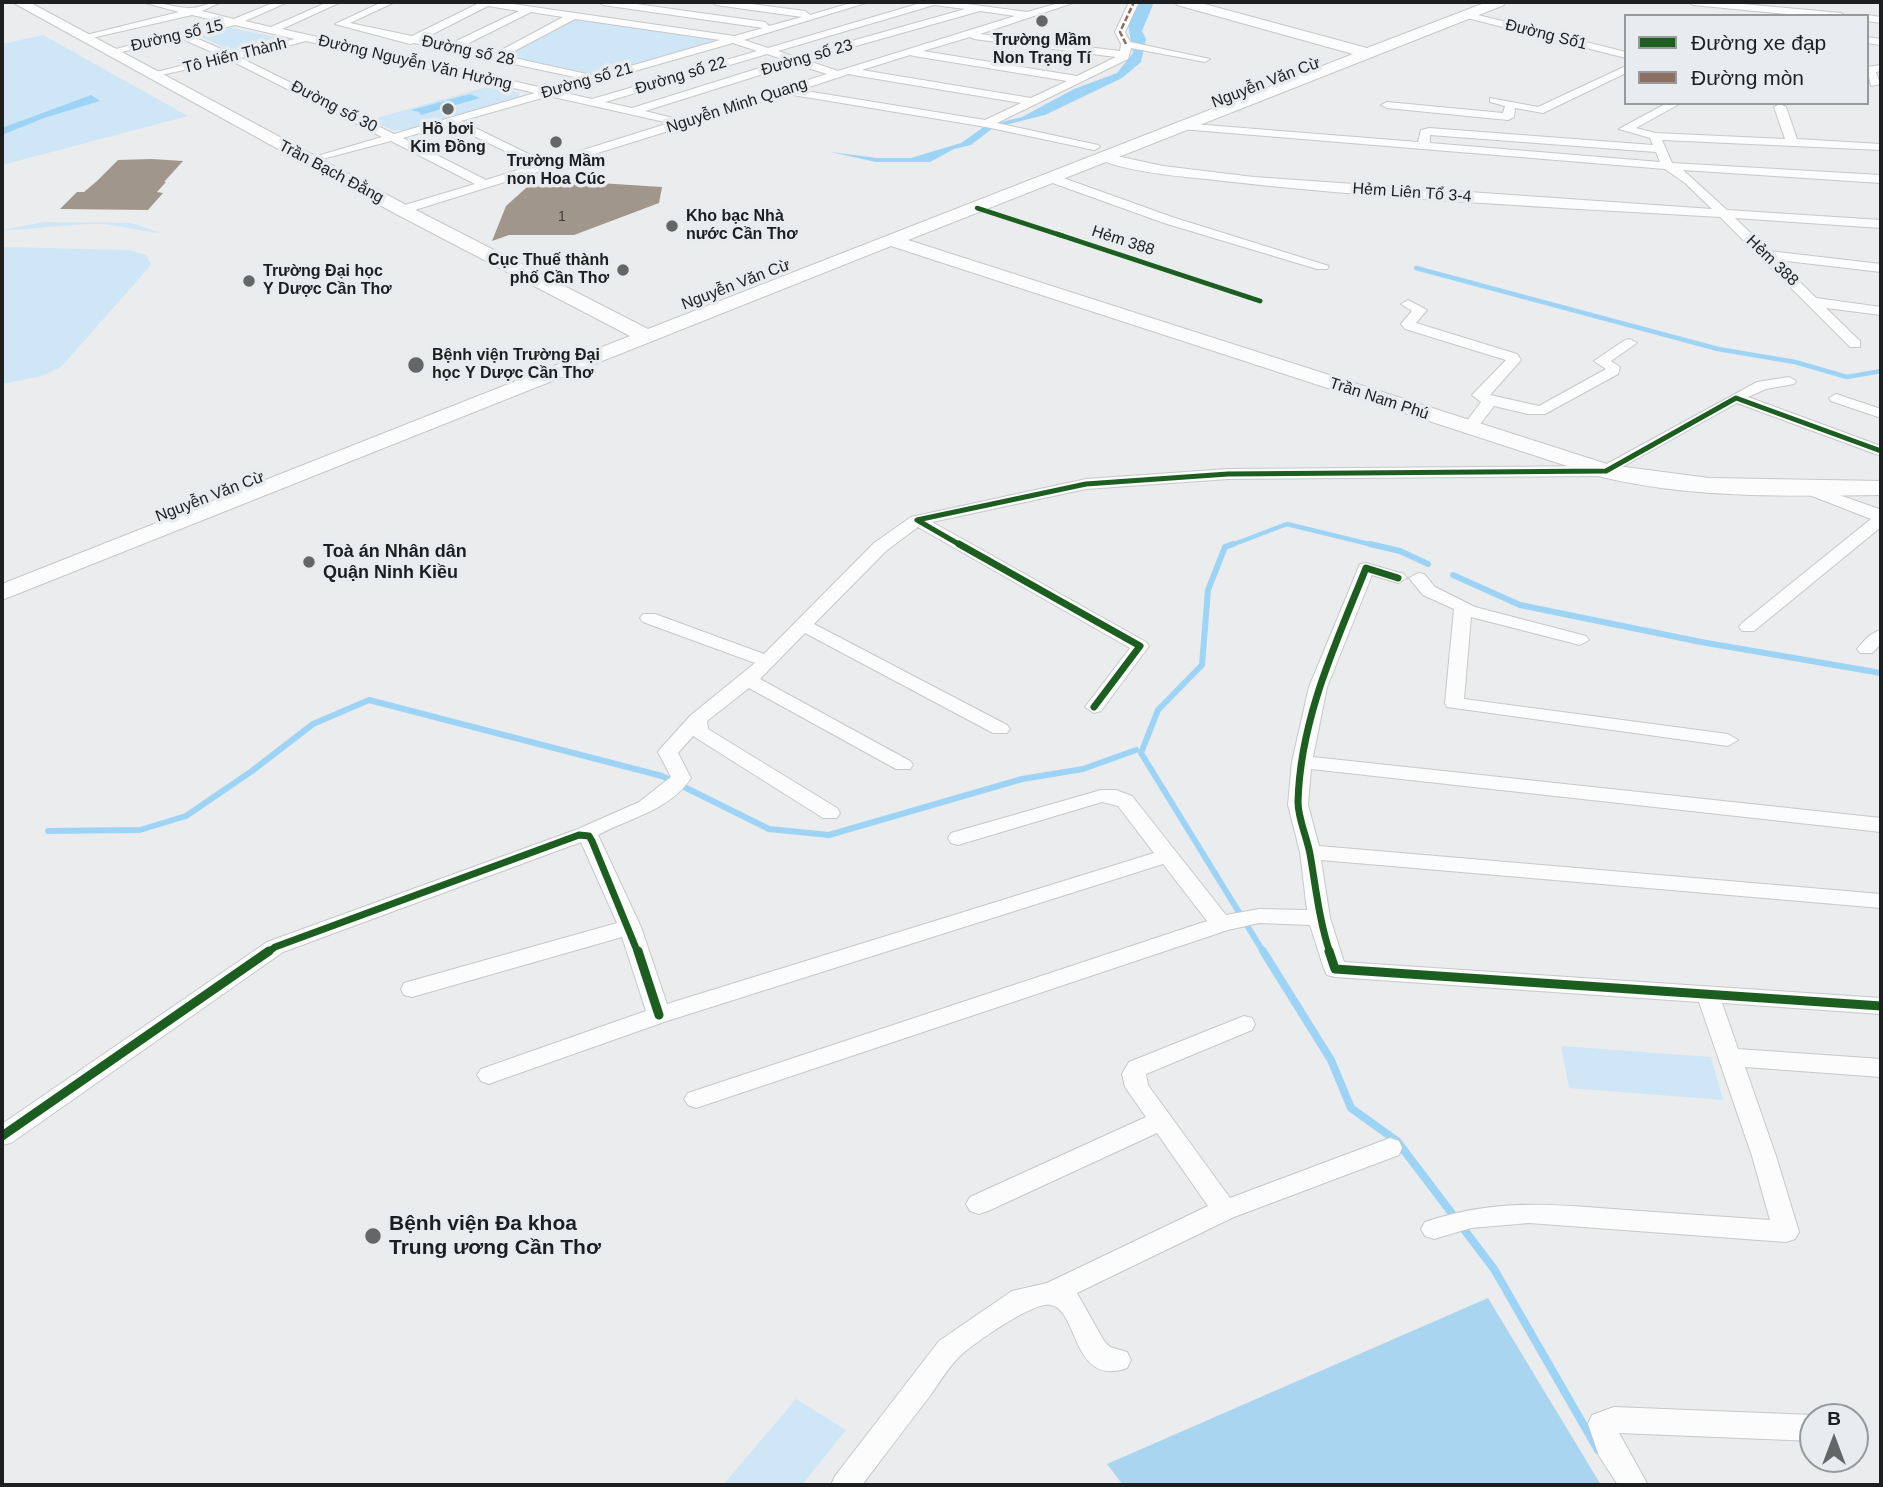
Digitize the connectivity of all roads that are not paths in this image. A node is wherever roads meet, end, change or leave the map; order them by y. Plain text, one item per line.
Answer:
1 (24, 2) edge
2 (147, 2) edge
3 (216, 2) edge
4 (283, 2) edge
5 (336, 2) edge
6 (390, 2) edge
7 (481, 2) edge
8 (602, 2) edge
9 (716, 2) edge
10 (833, 2) edge
11 (934, 2) edge
12 (1068, 2) edge
13 (1134, 2) edge
14 (1183, 2) edge
15 (1499, 2) edge
16 (1693, 2) edge
17 (486, 3) edge
18 (859, 3) edge
19 (981, 8) junction
20 (1470, 8) edge
21 (1757, 8) junction
22 (530, 9) junction
23 (192, 12) junction
24 (1744, 14) edge
25 (1820, 14) edge
26 (574, 16) junction
27 (815, 16) junction
28 (1033, 16) junction
29 (235, 22) junction
30 (341, 24) junction
31 (774, 27) junction
32 (272, 30) junction
33 (181, 35) junction
34 (965, 35) junction
35 (83, 37) junction
36 (308, 38) junction
37 (732, 39) junction
38 (414, 40) junction
39 (452, 47) junction
40 (766, 50) junction
41 (1361, 51) junction
42 (109, 52) junction
43 (909, 53) junction
44 (1135, 53) junction
45 (380, 54) junction
46 (1624, 54) edge
47 (495, 56) junction
48 (232, 57) junction
49 (1205, 59) dead end
50 (796, 60) junction
51 (1881, 68) edge
52 (1624, 70) edge
53 (849, 71) junction
54 (460, 72) junction
55 (836, 74) junction
56 (156, 75) junction
57 (595, 78) junction
58 (1076, 79) junction
59 (1874, 84) edge
60 (784, 90) junction
61 (545, 93) junction
62 (1494, 100) dead end
63 (1031, 101) junction
64 (590, 103) junction
65 (1511, 104) junction
66 (1387, 105) dead end
67 (1672, 105) edge
68 (1780, 107) dead end
69 (634, 112) junction
70 (452, 121) junction
71 (683, 123) junction
72 (986, 125) junction
73 (1181, 126) junction
74 (394, 137) junction
75 (1657, 142) junction
76 (1793, 144) junction
77 (1424, 145) junction
78 (1881, 147) edge
79 (1099, 152) junction
80 (311, 161) junction
81 (544, 166) junction
82 (1668, 166) junction
83 (1051, 178) junction
84 (1688, 178) junction
85 (1881, 179) edge
86 (485, 184) junction
87 (1881, 192) edge
88 (402, 210) junction
89 (1723, 215) junction
90 (1881, 224) edge
91 (890, 240) junction
92 (1766, 255) junction
93 (1322, 266) dead end
94 (1881, 268) edge
95 (1814, 302) junction
96 (1408, 304) dead end
97 (1881, 311) edge
98 (639, 332) junction
99 (1630, 343) dead end
100 (1856, 344) dead end
101 (1789, 381) dead end
102 (1736, 398) junction
103 (1836, 398) dead end
104 (1491, 401) junction
105 (1881, 414) edge
106 (1469, 429) junction
107 (1881, 451) edge
108 (1606, 471) junction
109 (1805, 488) junction
110 (1881, 488) edge
111 (917, 520) junction
112 (2, 579) edge
113 (2, 593) edge
114 (1468, 609) junction
115 (649, 618) dead end
116 (801, 624) junction
117 (1748, 627) dead end
118 (1881, 635) edge
119 (1580, 640) dead end
120 (1866, 649) dead end
121 (766, 661) junction
122 (748, 680) junction
123 (1094, 707) dead end
124 (698, 719) junction
125 (1000, 729) dead end
126 (1728, 740) dead end
127 (1302, 762) junction
128 (904, 765) dead end
129 (830, 813) dead end
130 (1881, 825) edge
131 (584, 835) junction
132 (958, 838) dead end
133 (1310, 852) junction
134 (1167, 856) junction
135 (1881, 901) edge
136 (1319, 918) junction
137 (1223, 924) junction
138 (630, 927) junction
139 (412, 989) dead end
140 (1708, 995) junction
141 (1881, 1006) edge
142 (659, 1015) junction
143 (1244, 1024) dead end
144 (1730, 1057) junction
145 (1881, 1068) edge
146 (489, 1075) dead end
147 (696, 1099) dead end
148 (1161, 1121) junction
149 (2, 1136) edge
150 (1390, 1148) dead end
151 (979, 1204) dead end
152 (1225, 1210) junction
153 (1434, 1228) dead end
154 (1051, 1293) junction
155 (1117, 1360) dead end
156 (1799, 1427) edge
157 (845, 1485) edge
158 (1634, 1485) edge

1 - 35 main road, Trần Bạch Đằng
2 - 23 street, Đường Nguyễn Văn Hưởng
3 - 23 street
4 - 29 street, Đường số 15
5 - 32 street
6 - 30 street, Tô Hiến Thành
7 - 17 street
8 - 26 street
8 - 31 street
9 - 27 street
10 - 18 street
11 - 19 street
11 - 40 street, Đường số 22
12 - 28 street, Nguyễn Minh Quang
13 - 44 street
14 - 41 main road
15 - 20 main road, Nguyễn Văn Cừ
16 - 21 street
17 - 22 street
17 - 38 street
18 - 27 street, Đường số 21
19 - 28 street
19 - 50 street, Đường số 23
20 - 41 main road, Nguyễn Văn Cừ
20 - 46 street, Đường Số1
21 - 24 street
21 - 25 street
22 - 26 street
22 - 39 street
23 - 29 street, Đường Nguyễn Văn Hưởng
23 - 35 street
26 - 37 street
26 - 47 street
27 - 31 street, Đường số 21
28 - 34 street, Nguyễn Minh Quang
29 - 32 street, Đường Nguyễn Văn Hưởng
29 - 33 street, Đường số 15
30 - 36 street, Tô Hiến Thành
30 - 38 street, Đường số 28
31 - 37 street, Đường số 21
32 - 36 street, Đường Nguyễn Văn Hưởng
33 - 42 street, Đường số 15
33 - 48 street, Đường số 30
34 - 43 street, Nguyễn Minh Quang
34 - 44 street
35 - 42 main road, Trần Bạch Đằng
36 - 45 street, Đường Nguyễn Văn Hưởng
36 - 48 street, Tô Hiến Thành
37 - 40 street
37 - 57 street, Đường số 21
38 - 39 street, Đường số 28
38 - 45 street
39 - 47 street, Đường số 28
40 - 50 street
40 - 64 street, Đường số 22
41 - 73 main road, Nguyễn Văn Cừ
41 - 79 main road, Nguyễn Văn Cừ
42 - 56 main road, Trần Bạch Đằng
43 - 53 street, Nguyễn Minh Quang
43 - 58 street
44 - 49 street
44 - 58 street
45 - 54 street, Đường Nguyễn Văn Hưởng
47 - 54 street
47 - 57 street, Đường số 28
48 - 56 street, Tô Hiến Thành
48 - 74 street, Đường số 30
50 - 55 street
50 - 69 street, Đường số 23
51 - 59 street
52 - 65 street
53 - 55 street, Nguyễn Minh Quang
53 - 63 street
54 - 61 street, Đường Nguyễn Văn Hưởng
55 - 60 street, Nguyễn Minh Quang
56 - 80 main road, Trần Bạch Đằng
57 - 61 street, Đường số 21
58 - 63 street
60 - 71 street, Nguyễn Minh Quang
60 - 72 street, Hẻm Liên Tổ 3-4
61 - 64 street, Đường Nguyễn Văn Hưởng
61 - 70 street, Đường số 21
62 - 65 street
63 - 72 street
64 - 69 street, Đường Nguyễn Văn Hưởng
65 - 66 street
67 - 75 street
68 - 76 street
69 - 71 street, Đường Nguyễn Văn Hưởng
70 - 74 street, Đường số 21
70 - 81 street
71 - 81 street, Nguyễn Minh Quang
72 - 79 street, Hẻm Liên Tổ 3-4
73 - 77 street, Hẻm 388
73 - 79 main road, Nguyễn Văn Cừ
74 - 80 street, Đường số 21
74 - 86 street, Đường số 30
75 - 76 street
75 - 77 street
75 - 82 street
76 - 78 street
77 - 82 street, Hẻm 388
79 - 83 main road, Nguyễn Văn Cừ
79 - 89 street, Hẻm Liên Tổ 3-4
79 - 98 main road, Nguyễn Văn Cừ
80 - 88 main road, Trần Bạch Đằng
81 - 86 street, Nguyễn Minh Quang
82 - 84 street, Hẻm 388
82 - 85 street, Hẻm 388
83 - 91 main road, Nguyễn Văn Cừ
83 - 93 street
84 - 87 street, Hẻm 388
84 - 89 street, Hẻm 388
86 - 88 street, Nguyễn Minh Quang
88 - 98 main road, Trần Bạch Đằng
89 - 90 street, Hẻm Liên Tổ 3-4
89 - 92 street, Hẻm 388
91 - 98 main road, Nguyễn Văn Cừ
91 - 106 main road, Trần Nam Phú
92 - 94 street
92 - 95 street, Hẻm 388
95 - 97 street
95 - 100 street, Hẻm 388
96 - 104 street
98 - 112 main road, Nguyễn Văn Cừ
98 - 113 main road, Nguyễn Văn Cừ
99 - 104 street
101 - 102 street
102 - 107 street
102 - 108 street
103 - 105 street
104 - 106 street
106 - 108 main road, Trần Nam Phú
108 - 109 main road, Trần Nam Phú
108 - 111 street
109 - 110 main road, Trần Nam Phú
109 - 117 street
111 - 116 street
111 - 123 street
114 - 119 street
114 - 126 street
114 - 127 street
115 - 121 street
116 - 121 street
116 - 125 street
118 - 120 street
121 - 122 street
122 - 124 street
122 - 128 street
124 - 129 street
124 - 131 street
127 - 130 street
127 - 133 street
131 - 138 street
131 - 149 street
132 - 134 street
133 - 135 street
133 - 136 street
134 - 137 street
134 - 142 street
136 - 137 street
136 - 140 street
137 - 147 street
138 - 139 street
138 - 142 street
140 - 141 street
140 - 144 street
142 - 146 street
143 - 148 street
144 - 145 street
144 - 153 street
148 - 151 street
148 - 152 street
150 - 152 street
152 - 154 street
154 - 155 street
154 - 157 street
156 - 158 street

